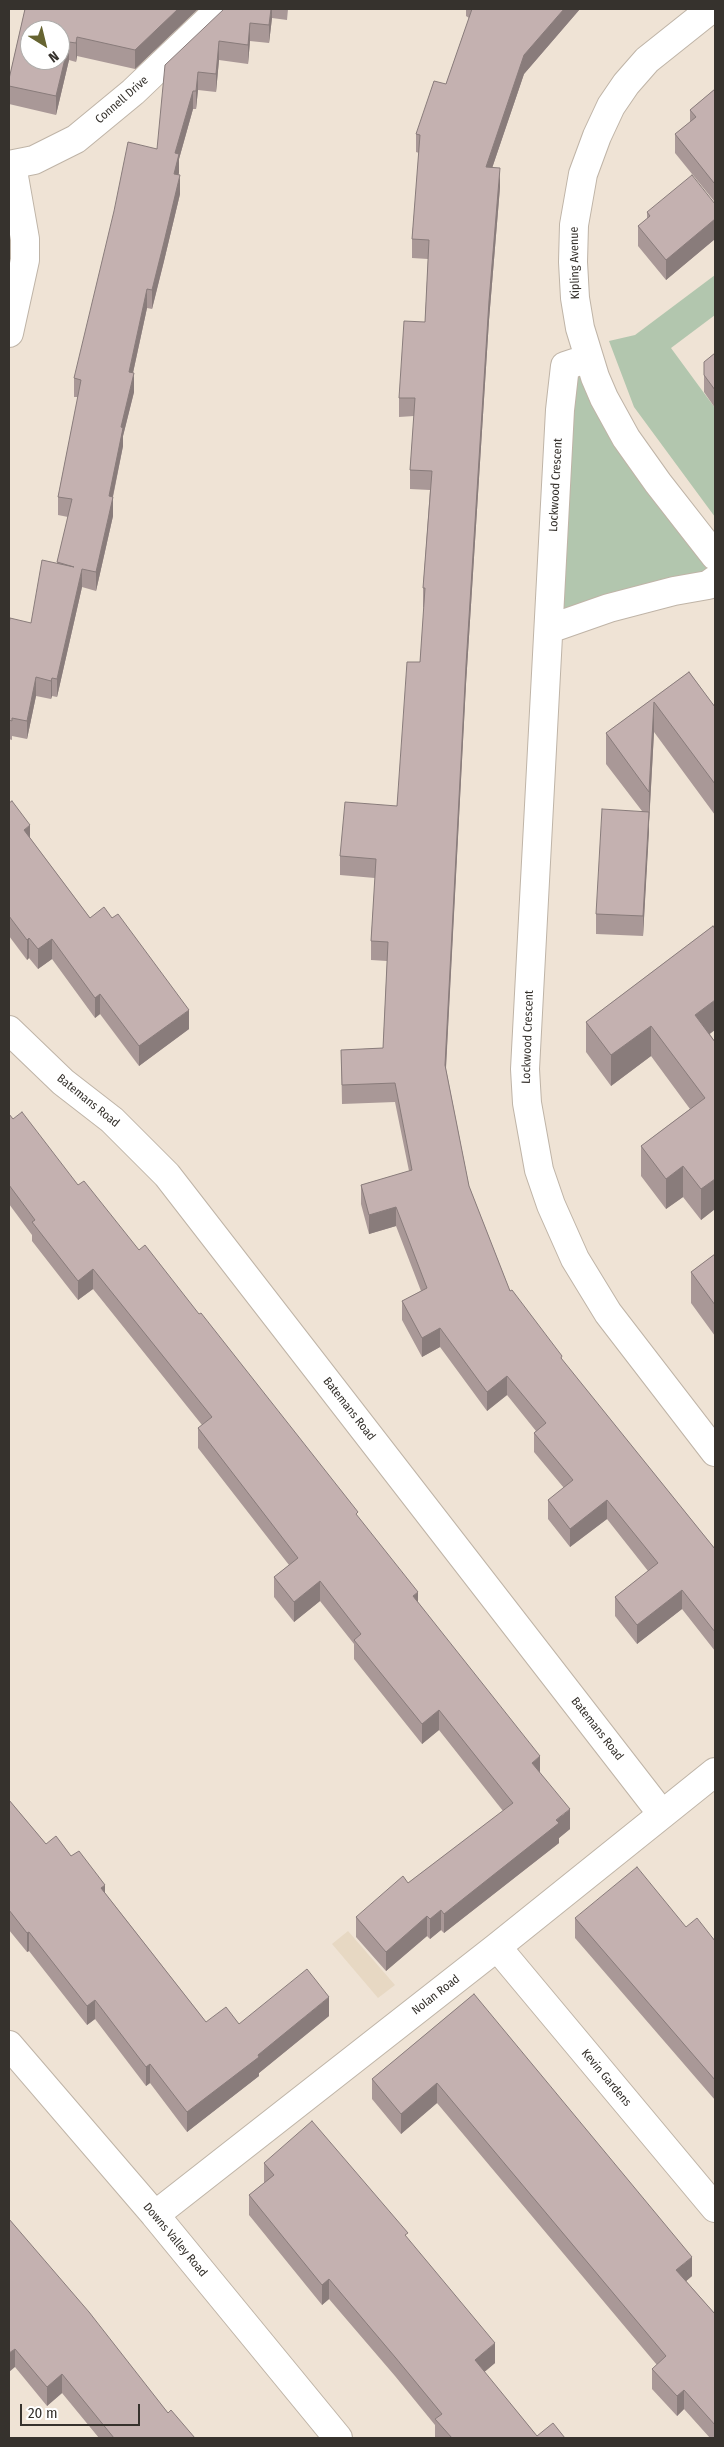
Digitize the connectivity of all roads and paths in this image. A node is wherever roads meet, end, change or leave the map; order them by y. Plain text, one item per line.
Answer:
1 (220, 9) edge
2 (710, 9) edge
3 (10, 165) edge
4 (9, 333) edge
5 (588, 358) junction
6 (715, 556) edge
7 (715, 580) edge
8 (549, 629) junction
9 (9, 1030) edge
10 (715, 1452) edge
11 (715, 1772) edge
12 (662, 1814) junction
13 (497, 1947) junction
14 (9, 2045) edge
15 (715, 2208) edge
16 (155, 2215) junction
17 (338, 2438) edge

1 - 3 street, Connell Drive
2 - 5 street, Kipling Avenue
3 - 4 street
5 - 6 street, Kipling Avenue
5 - 8 street, Lockwood Crescent
7 - 8 street
8 - 10 street, Lockwood Crescent
9 - 12 street, Batemans Road
11 - 12 street, Nolan Road
12 - 13 street, Nolan Road
13 - 15 street, Kevin Gardens
13 - 16 street, Nolan Road
14 - 16 street, Downs Valley Road
16 - 17 street, Downs Valley Road

